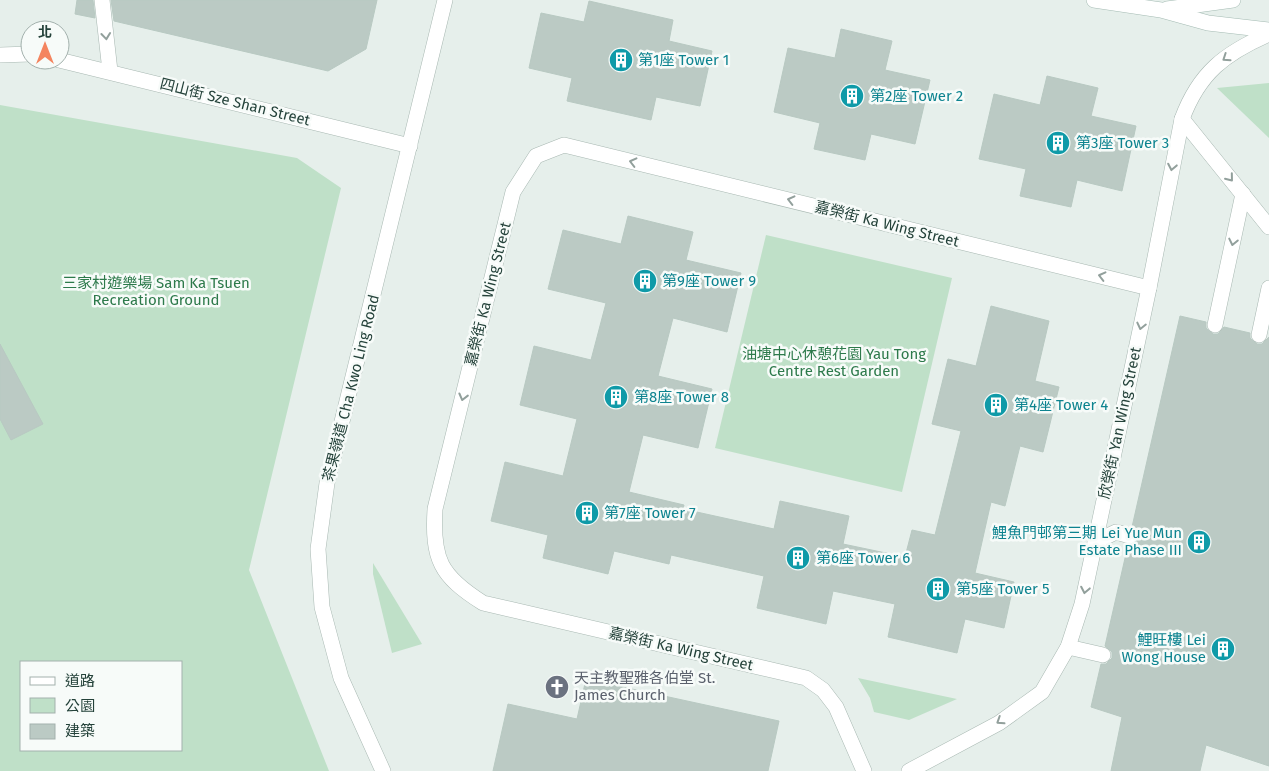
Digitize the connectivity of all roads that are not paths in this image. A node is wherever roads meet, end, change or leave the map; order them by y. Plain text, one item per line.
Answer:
1 (102, 0) edge
2 (445, 0) edge
3 (1094, 0) edge
4 (1233, 0) edge
5 (1161, 10) junction
6 (1269, 30) edge
7 (1269, 34) edge
8 (20, 54) edge
9 (0, 55) edge
10 (70, 62) edge
11 (110, 71) junction
12 (1182, 119) junction
13 (410, 146) junction
14 (1243, 194) junction
15 (1269, 227) edge
16 (1149, 288) junction
17 (1269, 288) edge
18 (1215, 324) dead end
19 (1259, 335) dead end
20 (1130, 536) dead end
21 (1095, 542) junction
22 (1068, 647) junction
23 (1103, 654) dead end
24 (383, 771) edge
25 (864, 771) edge
26 (909, 771) edge

1 -> 11 street
2 - 13 street, 茶果嶺道 Cha Kwo Ling Road
3 - 5 street
4 - 5 street
5 - 6 street
7 -> 12 street, 欣榮街 Yan Wing Street
8 - 9 street
10 - 11 street, 四山街 Sze Shan Street
11 - 13 street, 四山街 Sze Shan Street
12 -> 14 street
12 -> 16 street, 欣榮街 Yan Wing Street
13 - 24 street, 茶果嶺道 Cha Kwo Ling Road
14 - 15 street
14 -> 18 street
16 -> 21 street, 欣榮街 Yan Wing Street
16 -> 25 street, 嘉榮街 Ka Wing Street
17 - 19 street
20 - 21 street
21 -> 22 street, 欣榮街 Yan Wing Street
22 - 23 street
22 -> 26 street, 欣榮街 Yan Wing Street

